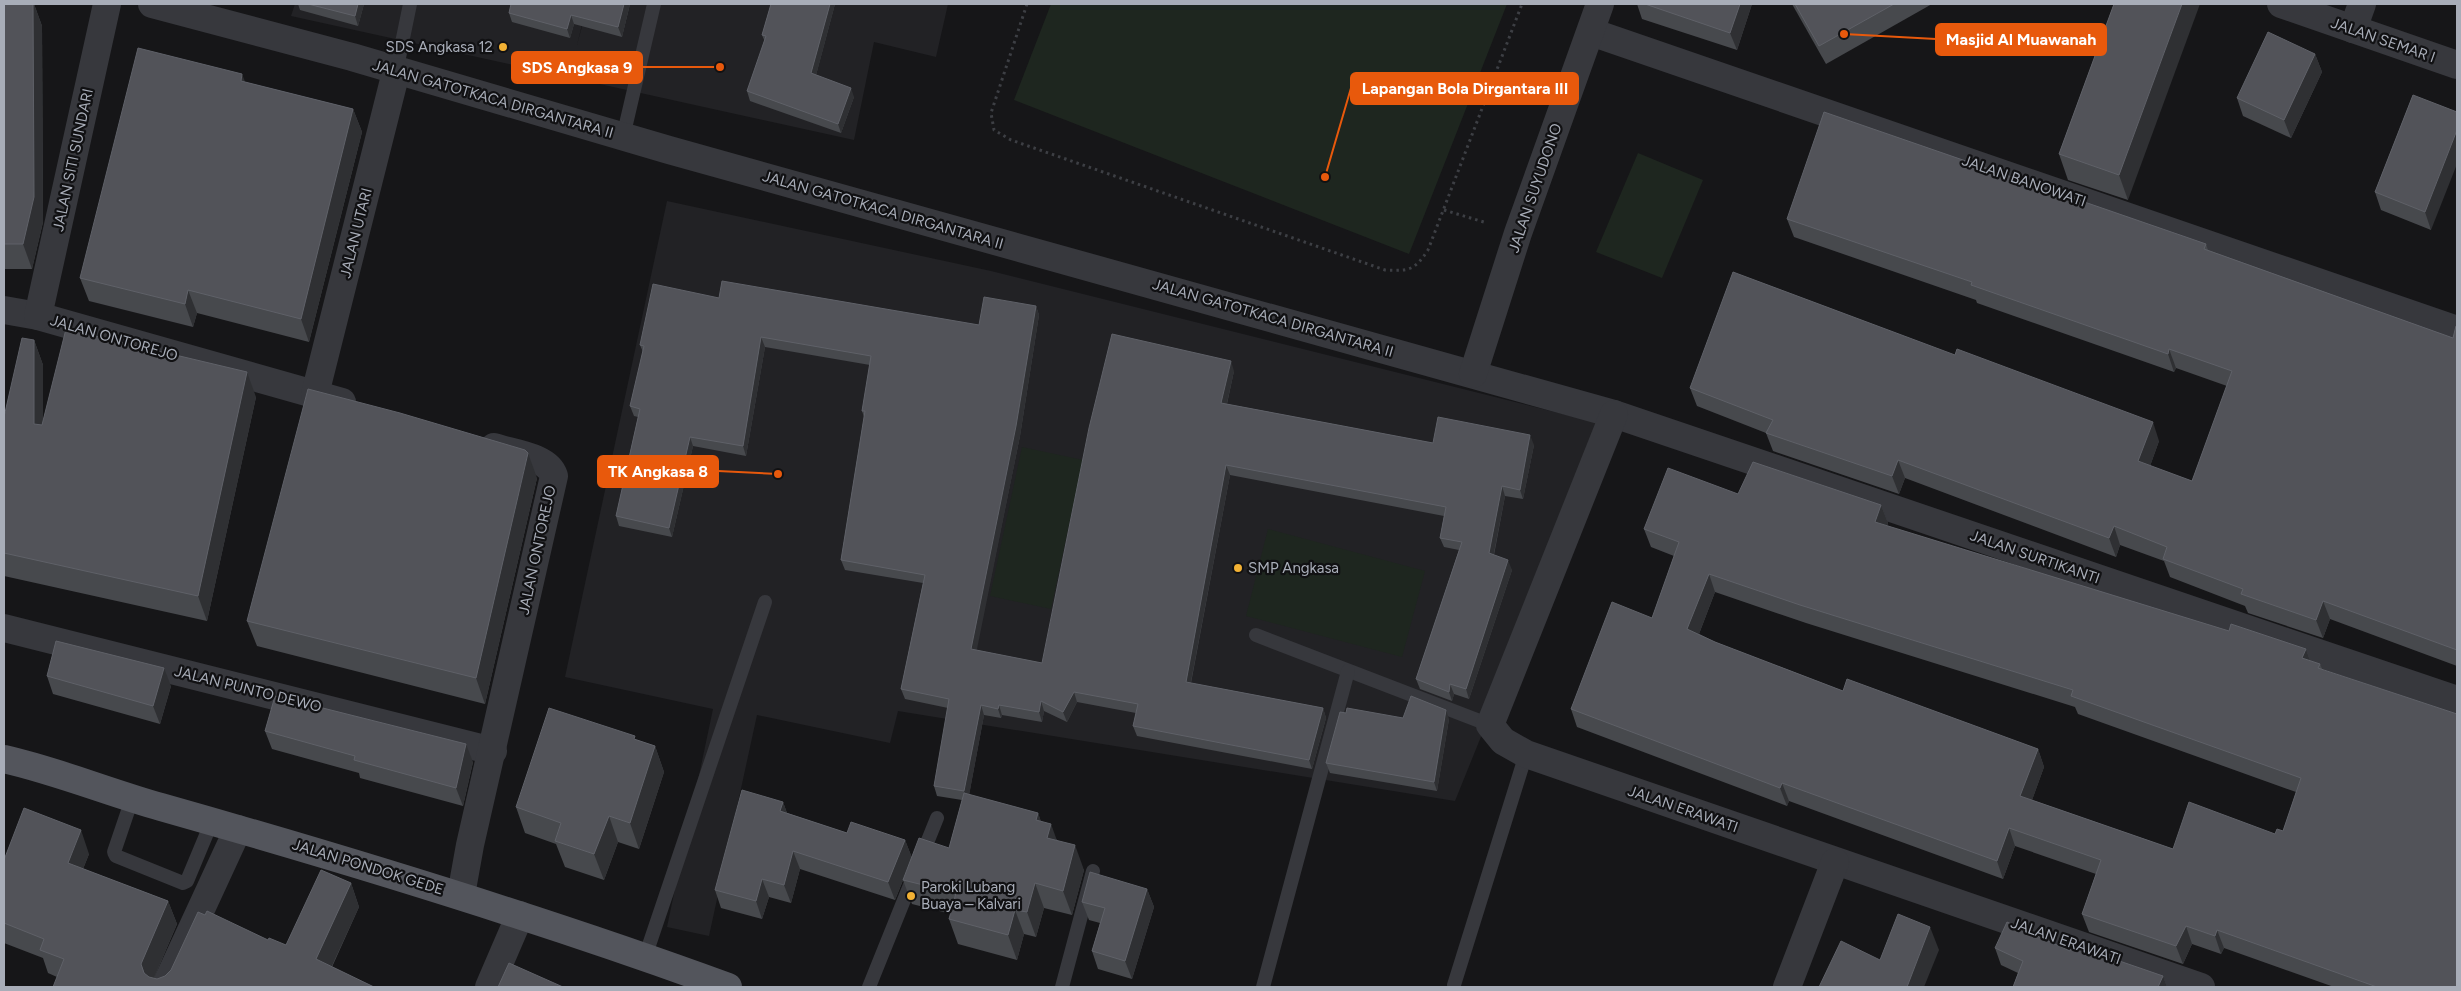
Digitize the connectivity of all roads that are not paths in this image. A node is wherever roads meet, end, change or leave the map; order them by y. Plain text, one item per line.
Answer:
1 (107, 4) edge
2 (152, 4) edge
3 (410, 4) edge
4 (654, 4) edge
5 (1600, 4) edge
6 (2281, 4) edge
7 (2362, 4) edge
8 (195, 9) edge
9 (2353, 29) junction
10 (1591, 32) junction
11 (2457, 66) edge
12 (396, 72) junction
13 (624, 137) junction
14 (4, 310) edge
15 (38, 316) junction
16 (2457, 330) edge
17 (1473, 374) junction
18 (315, 394) junction
19 (363, 408) edge
20 (1614, 414) junction
21 (467, 440) edge
22 (765, 602) dead end
23 (4, 628) edge
24 (1256, 635) dead end
25 (1348, 671) junction
26 (2457, 700) edge
27 (1490, 726) junction
28 (493, 750) junction
29 (1526, 754) junction
30 (4, 759) edge
31 (132, 799) junction
32 (937, 818) dead end
33 (212, 822) junction
34 (238, 829) junction
35 (1835, 862) junction
36 (1093, 871) edge
37 (461, 895) junction
38 (520, 915) junction
39 (645, 957) junction
40 (1454, 985) dead end
41 (2185, 985) edge
42 (165, 987) edge
43 (489, 987) edge
44 (728, 987) edge
45 (869, 987) edge
46 (1062, 987) edge
47 (1263, 987) edge
48 (1786, 987) edge

1 - 15 street, JALAN SITI SUNDARI
2 - 8 street, JALAN GATOTKACA DIRGANTARA II
3 - 12 lane
4 - 13 lane
5 - 10 street, JALAN SUYUDONO
6 - 9 street, JALAN SEMAR I
7 - 9 street
8 - 12 street, JALAN GATOTKACA DIRGANTARA II
9 - 11 street, JALAN SEMAR I
10 - 16 street, JALAN BANOWATI
10 - 17 street, JALAN SUYUDONO
12 - 13 street, JALAN GATOTKACA DIRGANTARA II
12 - 18 street, JALAN UTARI
13 - 17 street, JALAN GATOTKACA DIRGANTARA II
14 - 15 street, JALAN ONTOREJO
15 - 18 street, JALAN ONTOREJO
17 - 20 street, JALAN GATOTKACA DIRGANTARA II
18 - 19 street, JALAN ONTOREJO
20 - 26 street, JALAN SURTIKANTI
20 - 27 street
21 - 28 street, JALAN ONTOREJO
22 - 39 lane
23 - 28 street, JALAN PUNTO DEWO
24 - 25 lane
25 - 27 lane
25 - 47 lane
27 - 29 street, JALAN ERAWATI
28 - 37 street, JALAN ONTOREJO
29 - 35 street, JALAN ERAWATI
29 - 40 lane
30 - 31 main road, JALAN PONDOK GEDE
31 - 33 main road, JALAN PONDOK GEDE
31 - 33 lane
32 - 45 lane
33 - 34 main road, JALAN PONDOK GEDE
34 - 37 main road, JALAN PONDOK GEDE
34 - 42 street
35 - 41 street, JALAN ERAWATI
35 - 48 street
36 - 46 lane
37 - 38 main road, JALAN PONDOK GEDE
38 - 39 main road, JALAN PONDOK GEDE
38 - 43 street
39 - 44 main road, JALAN PONDOK GEDE

